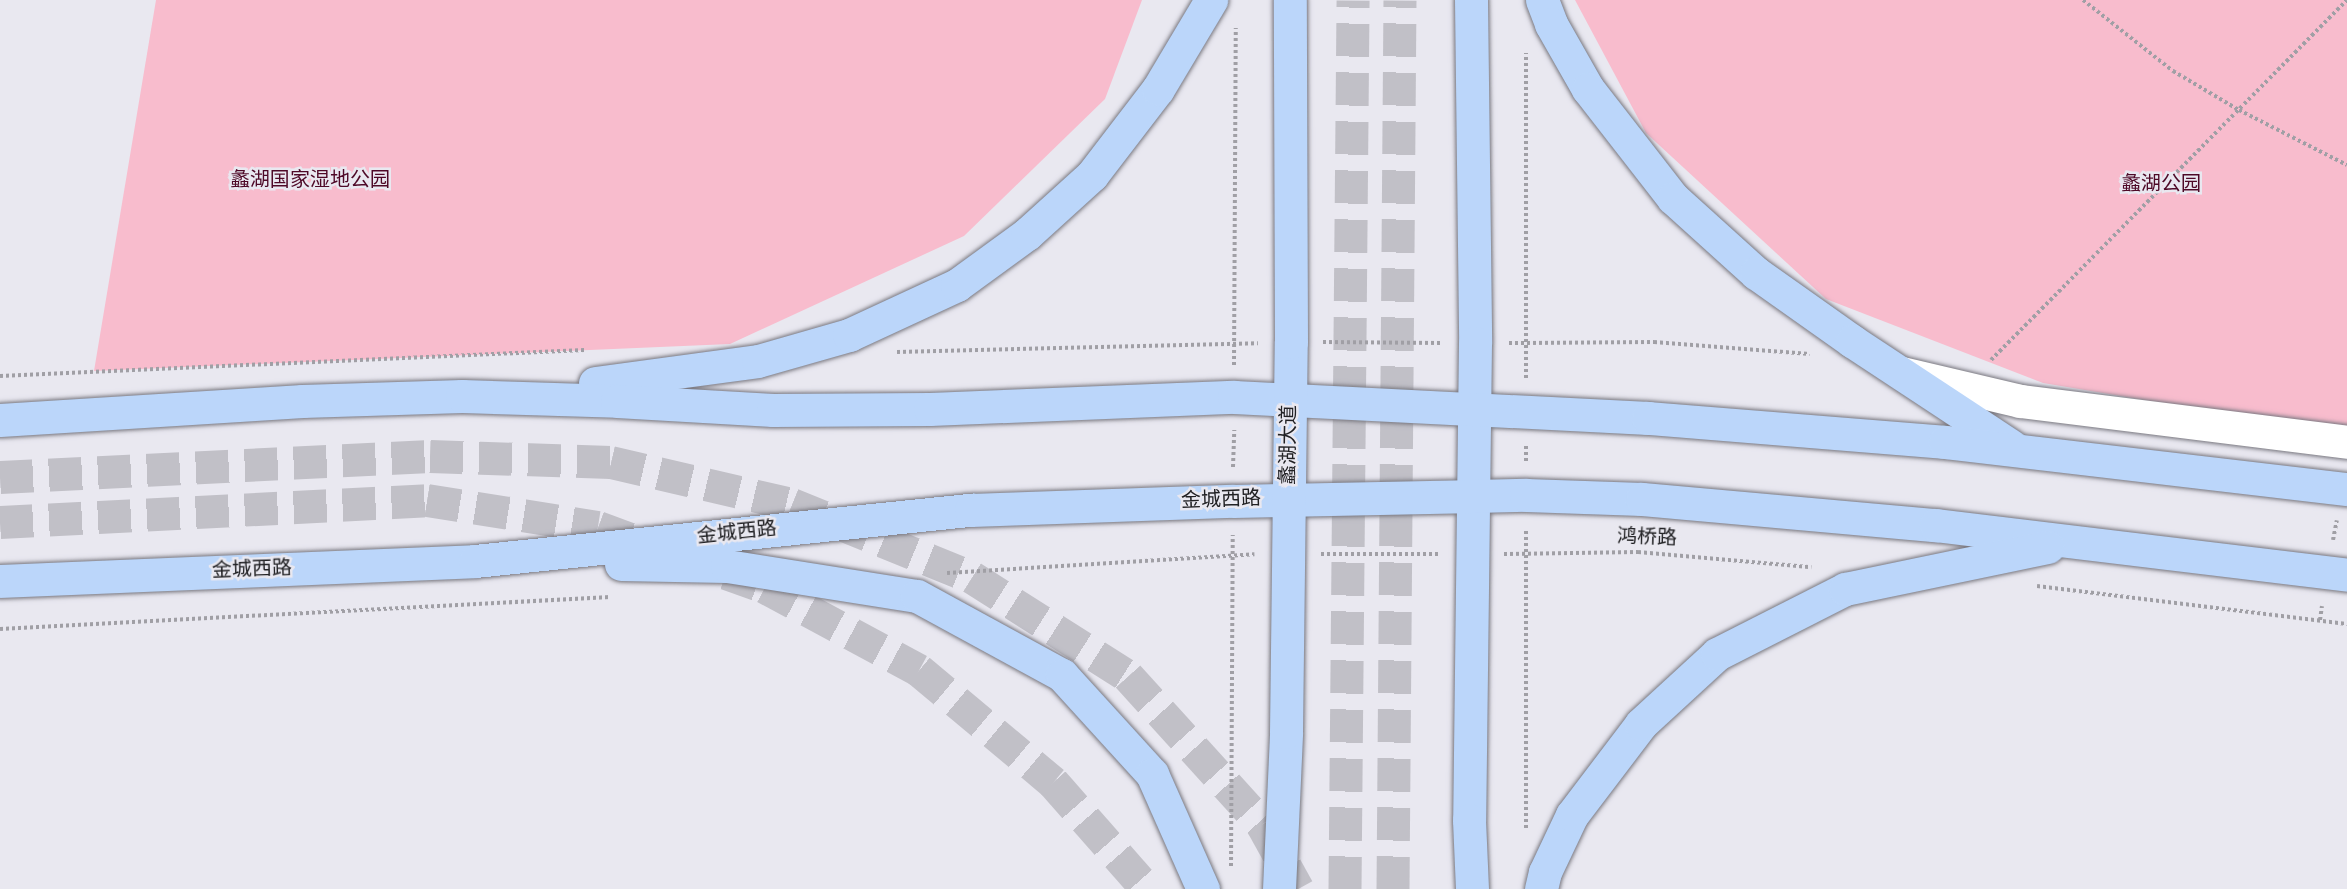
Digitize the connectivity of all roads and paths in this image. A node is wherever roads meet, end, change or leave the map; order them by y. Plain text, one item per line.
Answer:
1 (1211, 0) edge
2 (1290, 0) edge
3 (1471, 0) edge
4 (1542, 0) edge
5 (2083, 0) edge
6 (2347, 0) edge
7 (1236, 24) dead end
8 (2239, 110) junction
9 (2347, 165) edge
10 (1291, 342) junction
11 (1475, 343) junction
12 (1234, 344) junction
13 (591, 349) dead end
14 (891, 352) dead end
15 (1822, 354) dead end
16 (1899, 372) junction
17 (0, 376) edge
18 (1965, 388) junction
19 (462, 396) junction
20 (1234, 397) junction
21 (1290, 400) junction
22 (1474, 408) junction
23 (0, 420) edge
24 (2347, 442) edge
25 (2017, 451) junction
26 (2347, 489) edge
27 (1474, 496) junction
28 (1289, 499) junction
29 (1233, 501) junction
30 (2076, 542) junction
31 (1233, 554) junction
32 (1288, 554) junction
33 (1473, 554) junction
34 (475, 561) junction
35 (1815, 567) dead end
36 (940, 574) dead end
37 (2347, 575) edge
38 (0, 581) edge
39 (2033, 586) dead end
40 (622, 596) dead end
41 (2347, 624) edge
42 (0, 629) edge
43 (1217, 883) edge
44 (1279, 889) edge
45 (1472, 889) edge
46 (1541, 889) edge

1 - 19 main road
2 - 10 main road, 蠡湖大道
3 - 11 main road
4 - 16 main road
5 - 8 path
6 - 8 path
7 - 12 path
8 - 9 path
8 - 18 path
10 - 11 path
10 - 12 path
10 - 21 main road, 蠡湖大道
11 - 15 path
11 - 22 main road
12 - 14 path
12 - 20 path
13 - 17 path
16 - 18 lane
16 - 25 main road
18 - 24 lane
19 - 20 main road
19 - 23 main road
20 - 21 main road
20 - 29 path
21 - 22 main road
21 - 28 main road, 蠡湖大道
22 - 25 main road
22 - 27 main road
25 - 26 main road
27 - 28 main road, 金城西路
27 - 30 main road, 金城西路
27 - 33 main road
28 - 29 main road, 金城西路
28 - 32 main road, 蠡湖大道
29 - 31 path
29 - 34 main road, 金城西路
30 - 37 main road, 金城西路
30 - 46 main road
31 - 32 path
31 - 36 path
31 - 43 path
32 - 33 path, 鸿桥路
32 - 44 main road, 蠡湖大道
33 - 35 path, 鸿桥路
33 - 45 main road
34 - 38 main road, 金城西路
34 - 43 main road
39 - 41 path
40 - 42 path

